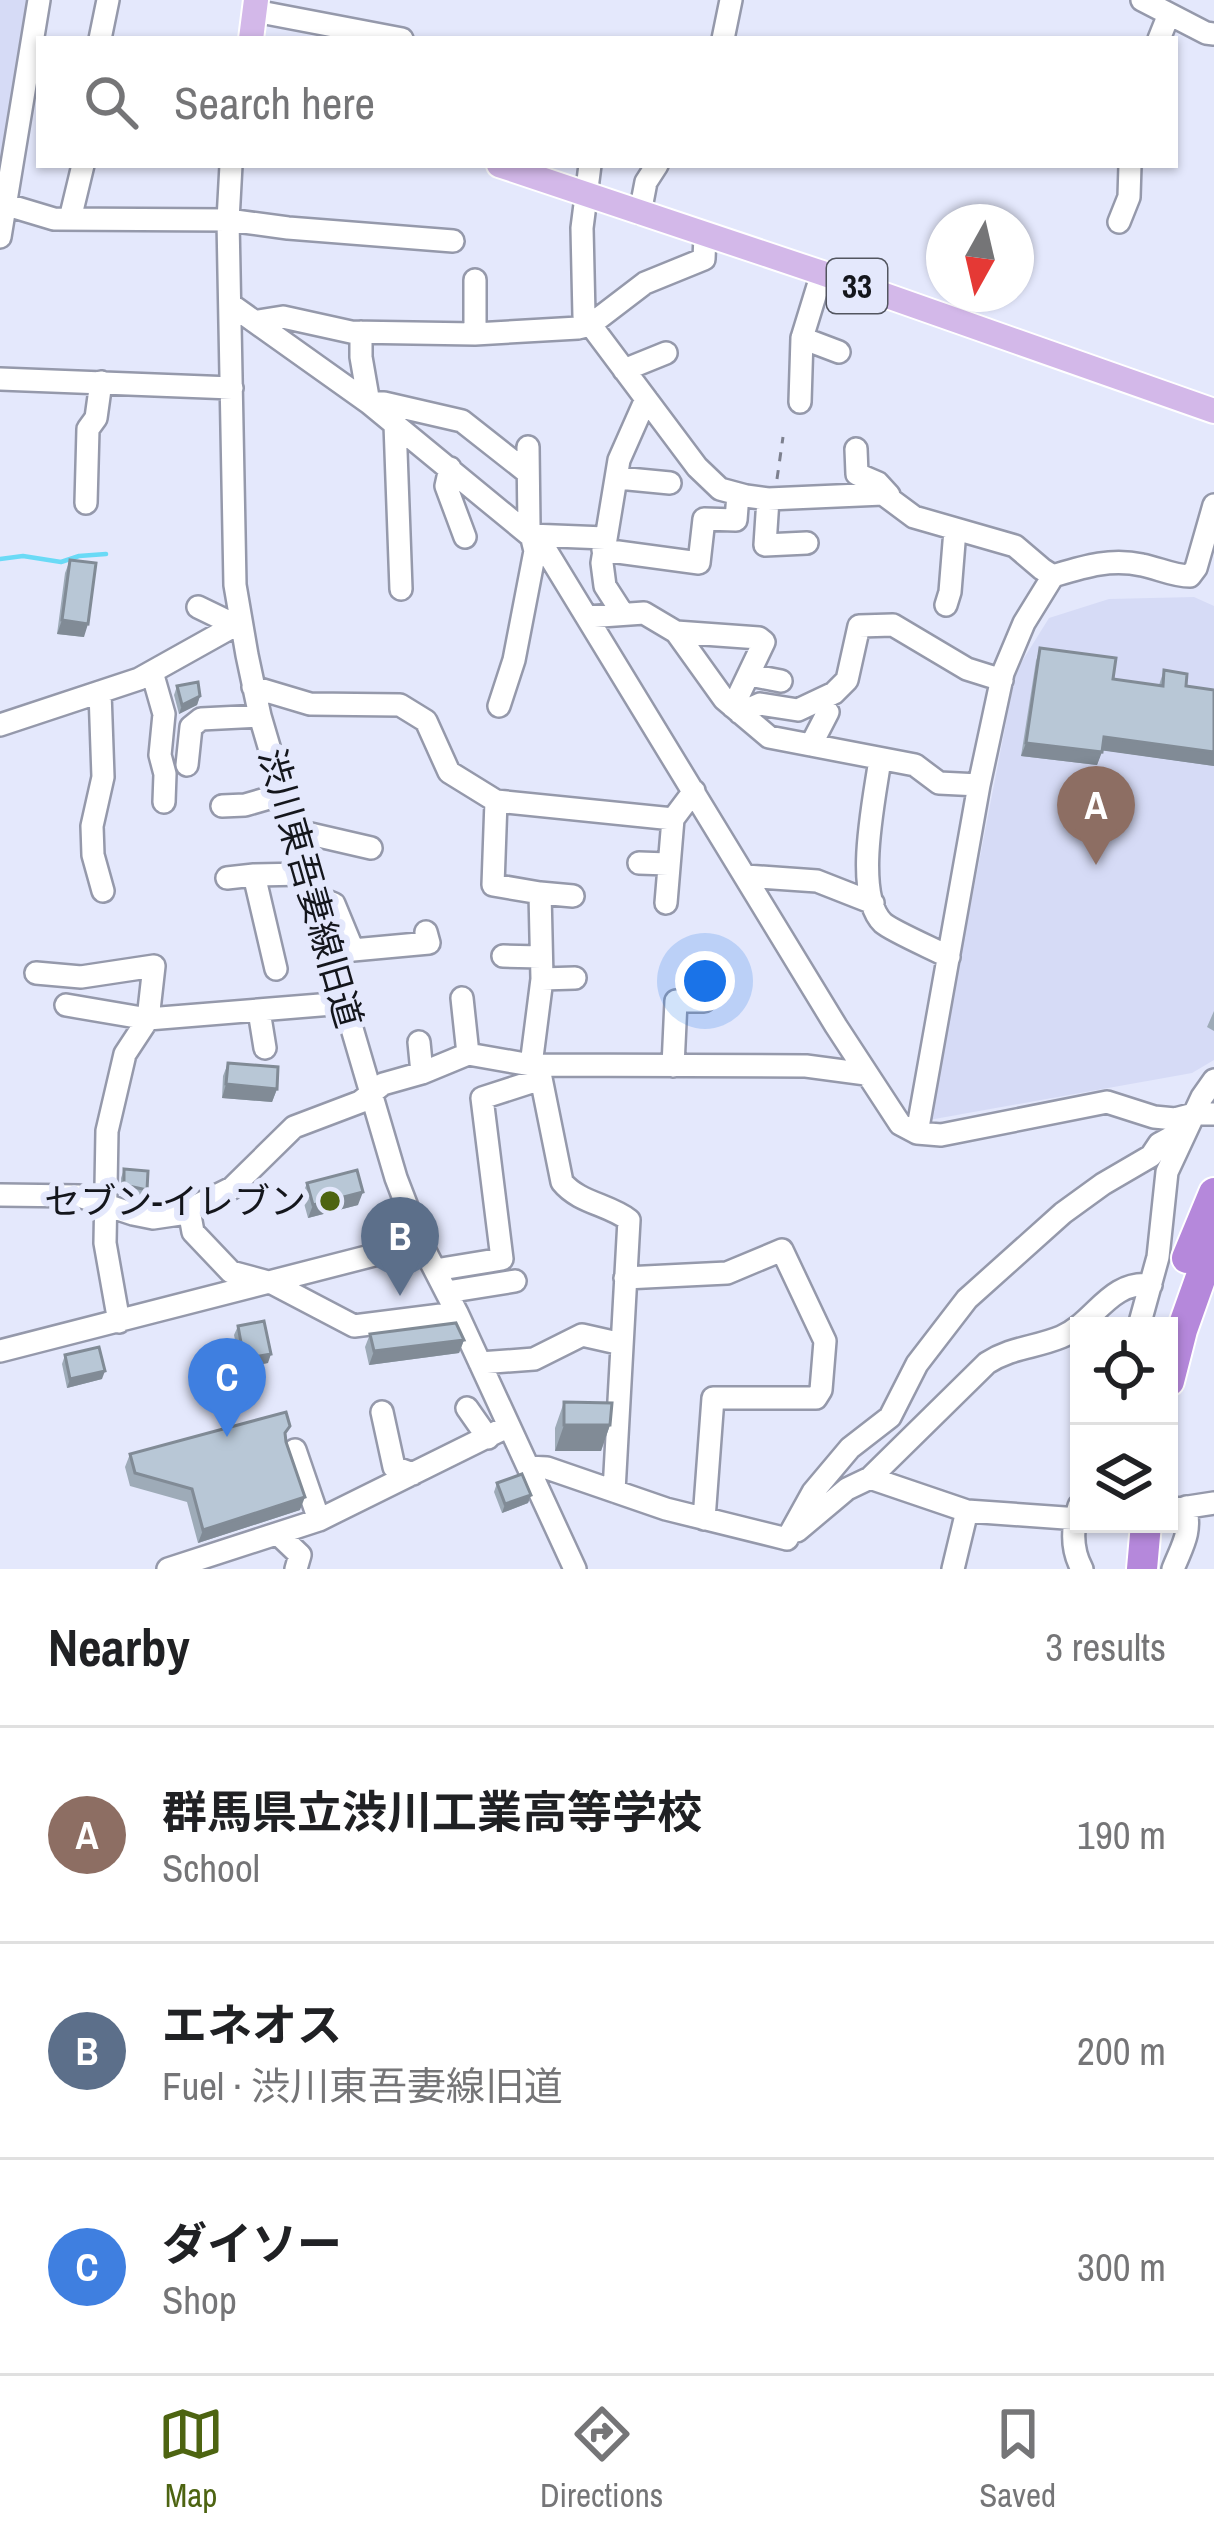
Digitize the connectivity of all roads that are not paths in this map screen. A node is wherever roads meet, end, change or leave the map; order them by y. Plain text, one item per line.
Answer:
1 (39, 0) edge
2 (108, 0) edge
3 (731, 0) edge
4 (1142, 0) edge
5 (255, 6) edge
6 (1169, 14) junction
7 (1214, 34) edge
8 (101, 36) edge
9 (251, 36) edge
10 (389, 36) edge
11 (725, 36) edge
12 (1160, 36) edge
13 (82, 168) edge
14 (231, 168) edge
15 (507, 168) edge
16 (590, 168) edge
17 (1130, 168) edge
18 (645, 171) edge
19 (586, 196) junction
20 (4, 204) junction
21 (640, 213) junction
22 (70, 219) junction
23 (228, 220) junction
24 (1119, 221) dead end
25 (705, 236) junction
26 (0, 237) edge
27 (453, 241) dead end
28 (822, 273) junction
29 (475, 280) dead end
30 (230, 304) junction
31 (258, 321) junction
32 (590, 325) junction
33 (361, 332) junction
34 (475, 334) junction
35 (802, 338) junction
36 (839, 352) dead end
37 (666, 353) dead end
38 (624, 370) junction
39 (0, 379) edge
40 (101, 382) junction
41 (232, 388) junction
42 (646, 399) junction
43 (800, 402) dead end
44 (369, 403) junction
45 (1214, 411) edge
46 (395, 424) junction
47 (528, 447) dead end
48 (856, 449) dead end
49 (450, 468) junction
50 (528, 473) junction
51 (618, 478) junction
52 (670, 483) dead end
53 (738, 494) junction
54 (771, 499) junction
55 (86, 503) dead end
56 (897, 505) junction
57 (1214, 505) edge
58 (955, 530) junction
59 (530, 535) junction
60 (465, 537) dead end
61 (807, 543) dead end
62 (604, 544) junction
63 (1053, 576) junction
64 (401, 589) dead end
65 (946, 605) dead end
66 (198, 607) dead end
67 (623, 614) junction
68 (587, 617) junction
69 (241, 622) junction
70 (676, 632) junction
71 (152, 672) junction
72 (750, 675) junction
73 (1001, 680) junction
74 (781, 681) dead end
75 (253, 687) junction
76 (100, 692) junction
77 (499, 706) dead end
78 (737, 710) junction
79 (828, 712) dead end
80 (260, 716) junction
81 (0, 724) edge
82 (811, 746) junction
83 (880, 759) junction
84 (187, 765) dead end
85 (979, 785) junction
86 (694, 791) junction
87 (283, 794) junction
88 (496, 801) junction
89 (164, 802) dead end
90 (222, 806) dead end
91 (674, 819) junction
92 (293, 830) junction
93 (371, 848) dead end
94 (639, 863) dead end
95 (668, 864) junction
96 (254, 875) junction
97 (746, 876) junction
98 (227, 878) dead end
99 (309, 884) junction
100 (103, 891) dead end
101 (540, 893) junction
102 (572, 896) dead end
103 (666, 903) dead end
104 (873, 903) junction
105 (426, 932) dead end
106 (503, 956) dead end
107 (950, 957) junction
108 (542, 968) junction
109 (276, 969) dead end
110 (35, 973) dead end
111 (710, 977) dead end
112 (574, 978) dead end
113 (462, 998) dead end
114 (345, 1003) junction
115 (66, 1005) dead end
116 (259, 1011) junction
117 (148, 1019) junction
118 (419, 1042) dead end
119 (265, 1048) dead end
120 (468, 1054) junction
121 (673, 1066) junction
122 (536, 1072) junction
123 (422, 1073) junction
124 (866, 1074) junction
125 (1214, 1080) edge
126 (371, 1095) junction
127 (1207, 1114) edge
128 (917, 1133) junction
129 (1181, 1141) junction
130 (1214, 1193) edge
131 (0, 1196) edge
132 (105, 1204) junction
133 (189, 1210) junction
134 (1214, 1240) edge
135 (421, 1244) junction
136 (435, 1270) junction
137 (626, 1278) junction
138 (515, 1281) dead end
139 (272, 1283) junction
140 (1151, 1286) junction
141 (452, 1302) junction
142 (1142, 1317) edge
143 (1166, 1317) edge
144 (118, 1322) junction
145 (622, 1344) junction
146 (1178, 1346) edge
147 (0, 1352) edge
148 (480, 1364) junction
149 (467, 1408) dead end
150 (382, 1412) dead end
151 (509, 1426) junction
152 (488, 1438) junction
153 (295, 1450) edge
154 (528, 1467) junction
155 (413, 1474) junction
156 (870, 1478) junction
157 (614, 1491) junction
158 (1214, 1503) edge
159 (1178, 1509) edge
160 (967, 1511) junction
161 (1178, 1512) edge
162 (1070, 1514) edge
163 (704, 1519) junction
164 (319, 1520) junction
165 (1075, 1533) edge
166 (1126, 1533) edge
167 (1145, 1533) edge
168 (278, 1534) junction
169 (787, 1539) junction
170 (218, 1561) edge
171 (168, 1569) edge
172 (296, 1569) edge
173 (575, 1569) edge
174 (953, 1569) edge
175 (1082, 1569) edge
176 (1124, 1569) edge
177 (1142, 1569) edge
178 (1173, 1569) edge

1 - 20 street
2 - 8 street
3 - 11 street
4 - 6 street
5 - 9 main road
5 - 10 street
6 - 7 street
6 - 12 street
13 - 22 street
14 - 23 street, 渋川東吾妻線旧道
15 - 19 main road, 33
16 - 19 street
17 - 24 street
18 - 21 street
19 - 21 main road, 33
19 - 32 street
20 - 22 street
20 - 26 street
21 - 25 main road, 33
22 - 23 street
23 - 27 street
23 - 30 street, 渋川東吾妻線旧道
25 - 28 main road, 33
25 - 32 street
28 - 35 street
28 - 45 main road, 33
29 - 34 street
30 - 31 street
30 - 41 street, 渋川東吾妻線旧道
31 - 33 street
31 - 44 street
32 - 34 street
32 - 38 street
33 - 34 street
33 - 44 street
35 - 36 street
35 - 43 street
37 - 38 street
38 - 42 street
39 - 40 street
40 - 41 street
40 - 55 street
41 - 69 street, 渋川東吾妻線旧道
42 - 51 street
42 - 53 street
44 - 46 street
44 - 50 street
46 - 49 street
46 - 64 street
47 - 50 street
48 - 56 street
49 - 59 street
49 - 60 street
50 - 59 street
51 - 52 street
51 - 62 street
53 - 54 street
53 - 62 street
54 - 56 street
54 - 61 street
56 - 58 street
57 - 63 street
58 - 63 street
58 - 65 street
59 - 62 street
59 - 68 street
59 - 77 street
62 - 67 street
63 - 73 street
66 - 69 street
67 - 68 street
67 - 70 street
68 - 86 street
69 - 71 street
69 - 75 street, 渋川東吾妻線旧道
70 - 72 street
70 - 78 street
71 - 76 street
71 - 89 street
72 - 74 street
72 - 78 street
73 - 78 street
73 - 85 street
75 - 80 street, 渋川東吾妻線旧道
75 - 88 street
76 - 81 street
76 - 100 street
78 - 82 street
79 - 82 street
80 - 84 street
80 - 87 street, 渋川東吾妻線旧道
82 - 83 street
83 - 85 street
83 - 104 street
85 - 107 street
86 - 91 street
86 - 97 street
87 - 90 street
87 - 92 street, 渋川東吾妻線旧道
88 - 91 street
88 - 101 street
91 - 95 street
92 - 93 street
92 - 99 street, 渋川東吾妻線旧道
94 - 95 street
95 - 103 street
96 - 98 street
96 - 99 street
96 - 109 street
97 - 104 street
97 - 124 street
99 - 105 street
99 - 114 street, 渋川東吾妻線旧道
101 - 102 street
101 - 108 street
104 - 107 street
106 - 108 street
107 - 128 street
108 - 112 street
108 - 122 street
110 - 117 street
111 - 121 street
113 - 120 street
114 - 116 street
114 - 126 street, 渋川東吾妻線旧道
115 - 117 street
116 - 117 street
116 - 119 street
117 - 132 street
118 - 123 street
120 - 122 street
120 - 123 street
121 - 122 street
121 - 124 street
122 - 136 street
122 - 137 street
123 - 126 street
124 - 128 street
125 - 127 street
126 - 133 street
126 - 135 street, 渋川東吾妻線旧道
127 - 128 street
127 - 129 street
129 - 140 street
129 - 169 street
130 - 143 highway
131 - 132 street
132 - 133 street
132 - 144 street
133 - 139 street
134 - 146 highway
135 - 136 street, 渋川東吾妻線旧道
135 - 139 street
136 - 141 street, 渋川東吾妻線旧道
137 - 145 street
137 - 163 street
138 - 141 street
139 - 141 street
139 - 144 street
140 - 142 street
140 - 156 street
141 - 148 street, 渋川東吾妻線旧道
144 - 147 street
145 - 148 street
145 - 157 street
148 - 151 street, 渋川東吾妻線旧道
149 - 152 street
150 - 155 street
151 - 152 street
151 - 154 street, 渋川東吾妻線旧道
152 - 155 street
153 - 164 street
154 - 157 street
154 - 173 street, 渋川東吾妻線旧道
155 - 164 street
156 - 160 street
156 - 169 street
157 - 163 street
158 - 159 street
160 - 162 street
160 - 174 street
161 - 178 street
163 - 169 street
164 - 168 street
165 - 175 street
166 - 176 highway
167 - 177 highway
168 - 170 street
168 - 172 street
170 - 171 street

